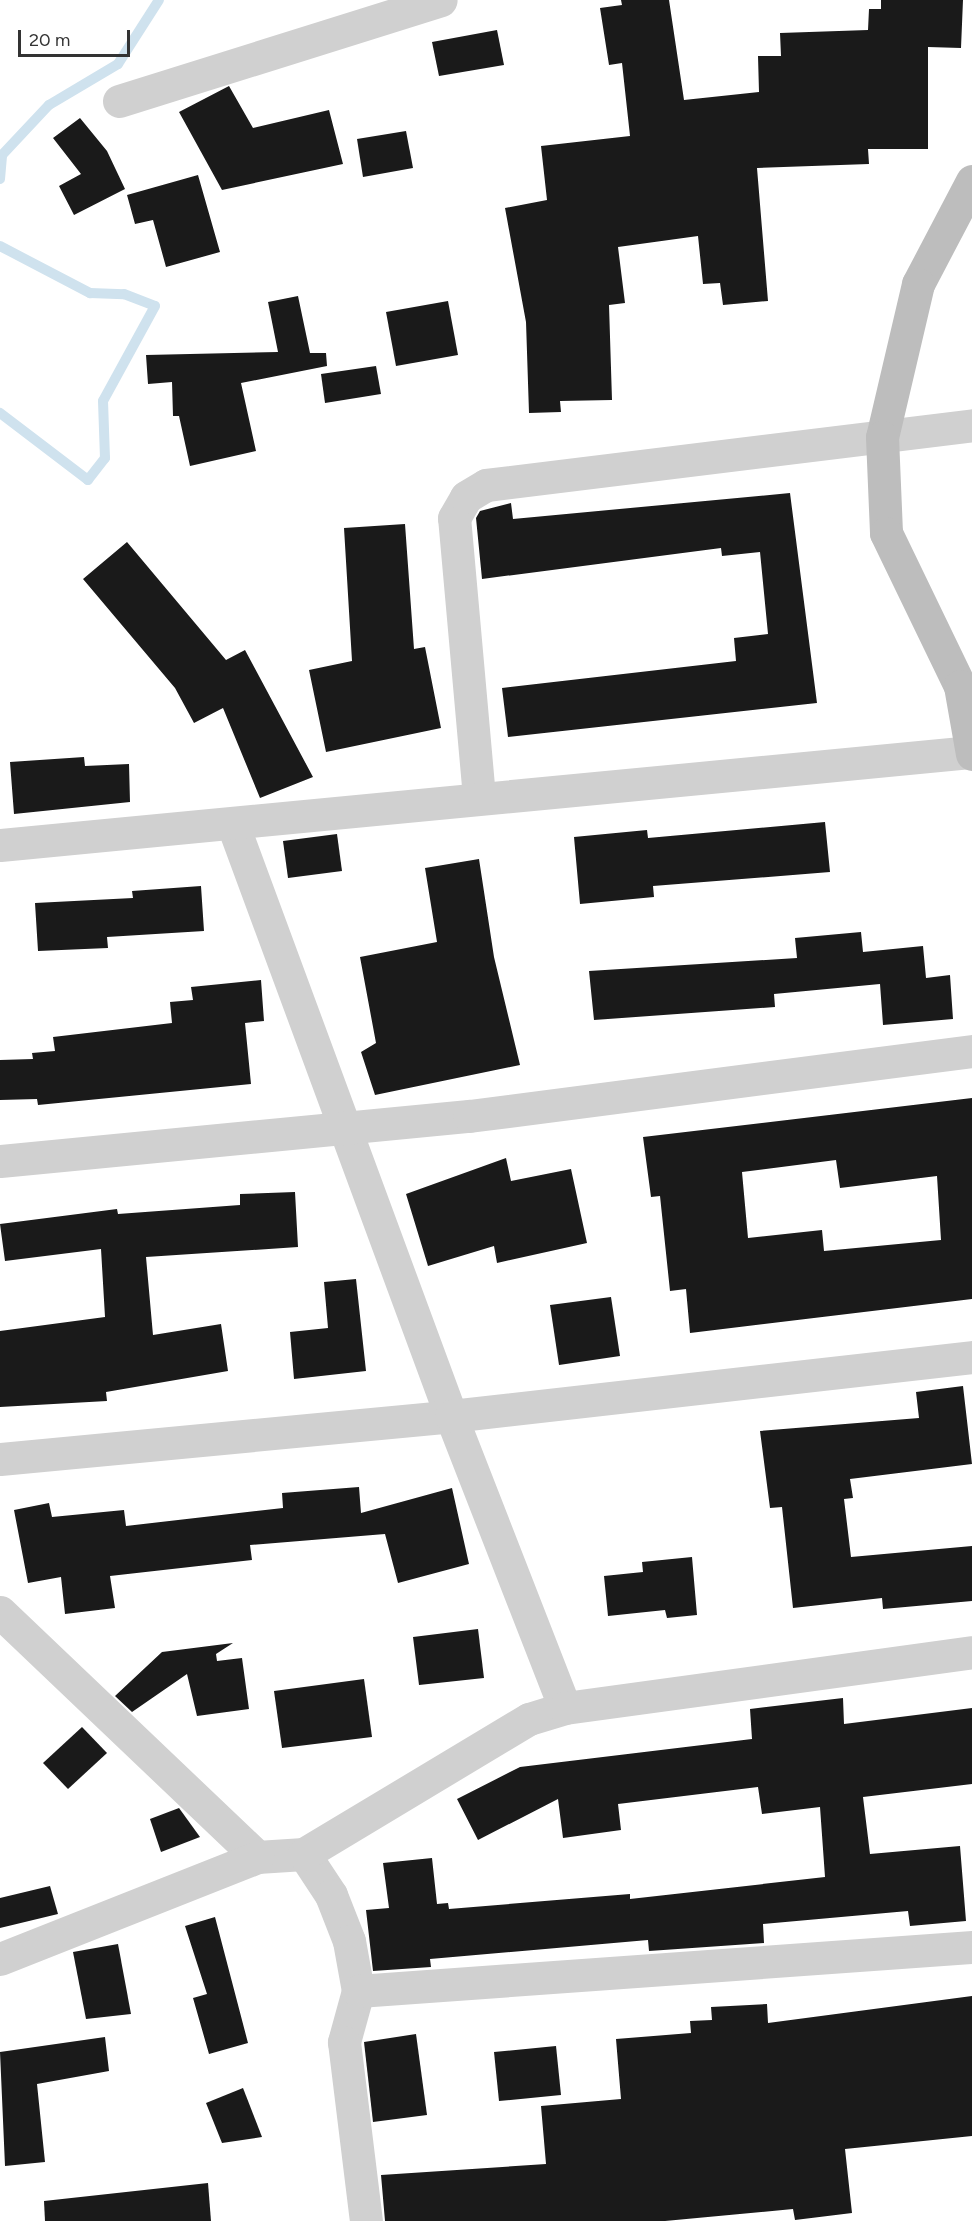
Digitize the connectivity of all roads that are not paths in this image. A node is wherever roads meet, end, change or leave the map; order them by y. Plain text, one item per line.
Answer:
1 (441, 0) edge
2 (119, 101) dead end
3 (972, 181) edge
4 (972, 425) edge
5 (882, 437) junction
6 (972, 753) edge
7 (479, 797) junction
8 (233, 825) junction
9 (0, 845) edge
10 (972, 1051) edge
11 (348, 1129) junction
12 (0, 1161) edge
13 (972, 1356) edge
14 (451, 1416) junction
15 (0, 1459) edge
16 (0, 1612) edge
17 (972, 1652) edge
18 (565, 1708) junction
19 (304, 1854) junction
20 (257, 1857) junction
21 (972, 1947) edge
22 (0, 1959) edge
23 (358, 1991) junction
24 (366, 2221) edge

1 - 2 street
3 - 5 street
4 - 5 street
5 - 6 street
5 - 7 street
6 - 7 street
7 - 8 street
8 - 9 street
8 - 11 street
10 - 11 street
11 - 12 street
11 - 14 street
13 - 14 street
14 - 15 street
14 - 18 street
16 - 20 street
17 - 18 street
18 - 19 street
19 - 20 street
19 - 23 street
20 - 22 street
21 - 23 street
23 - 24 street

